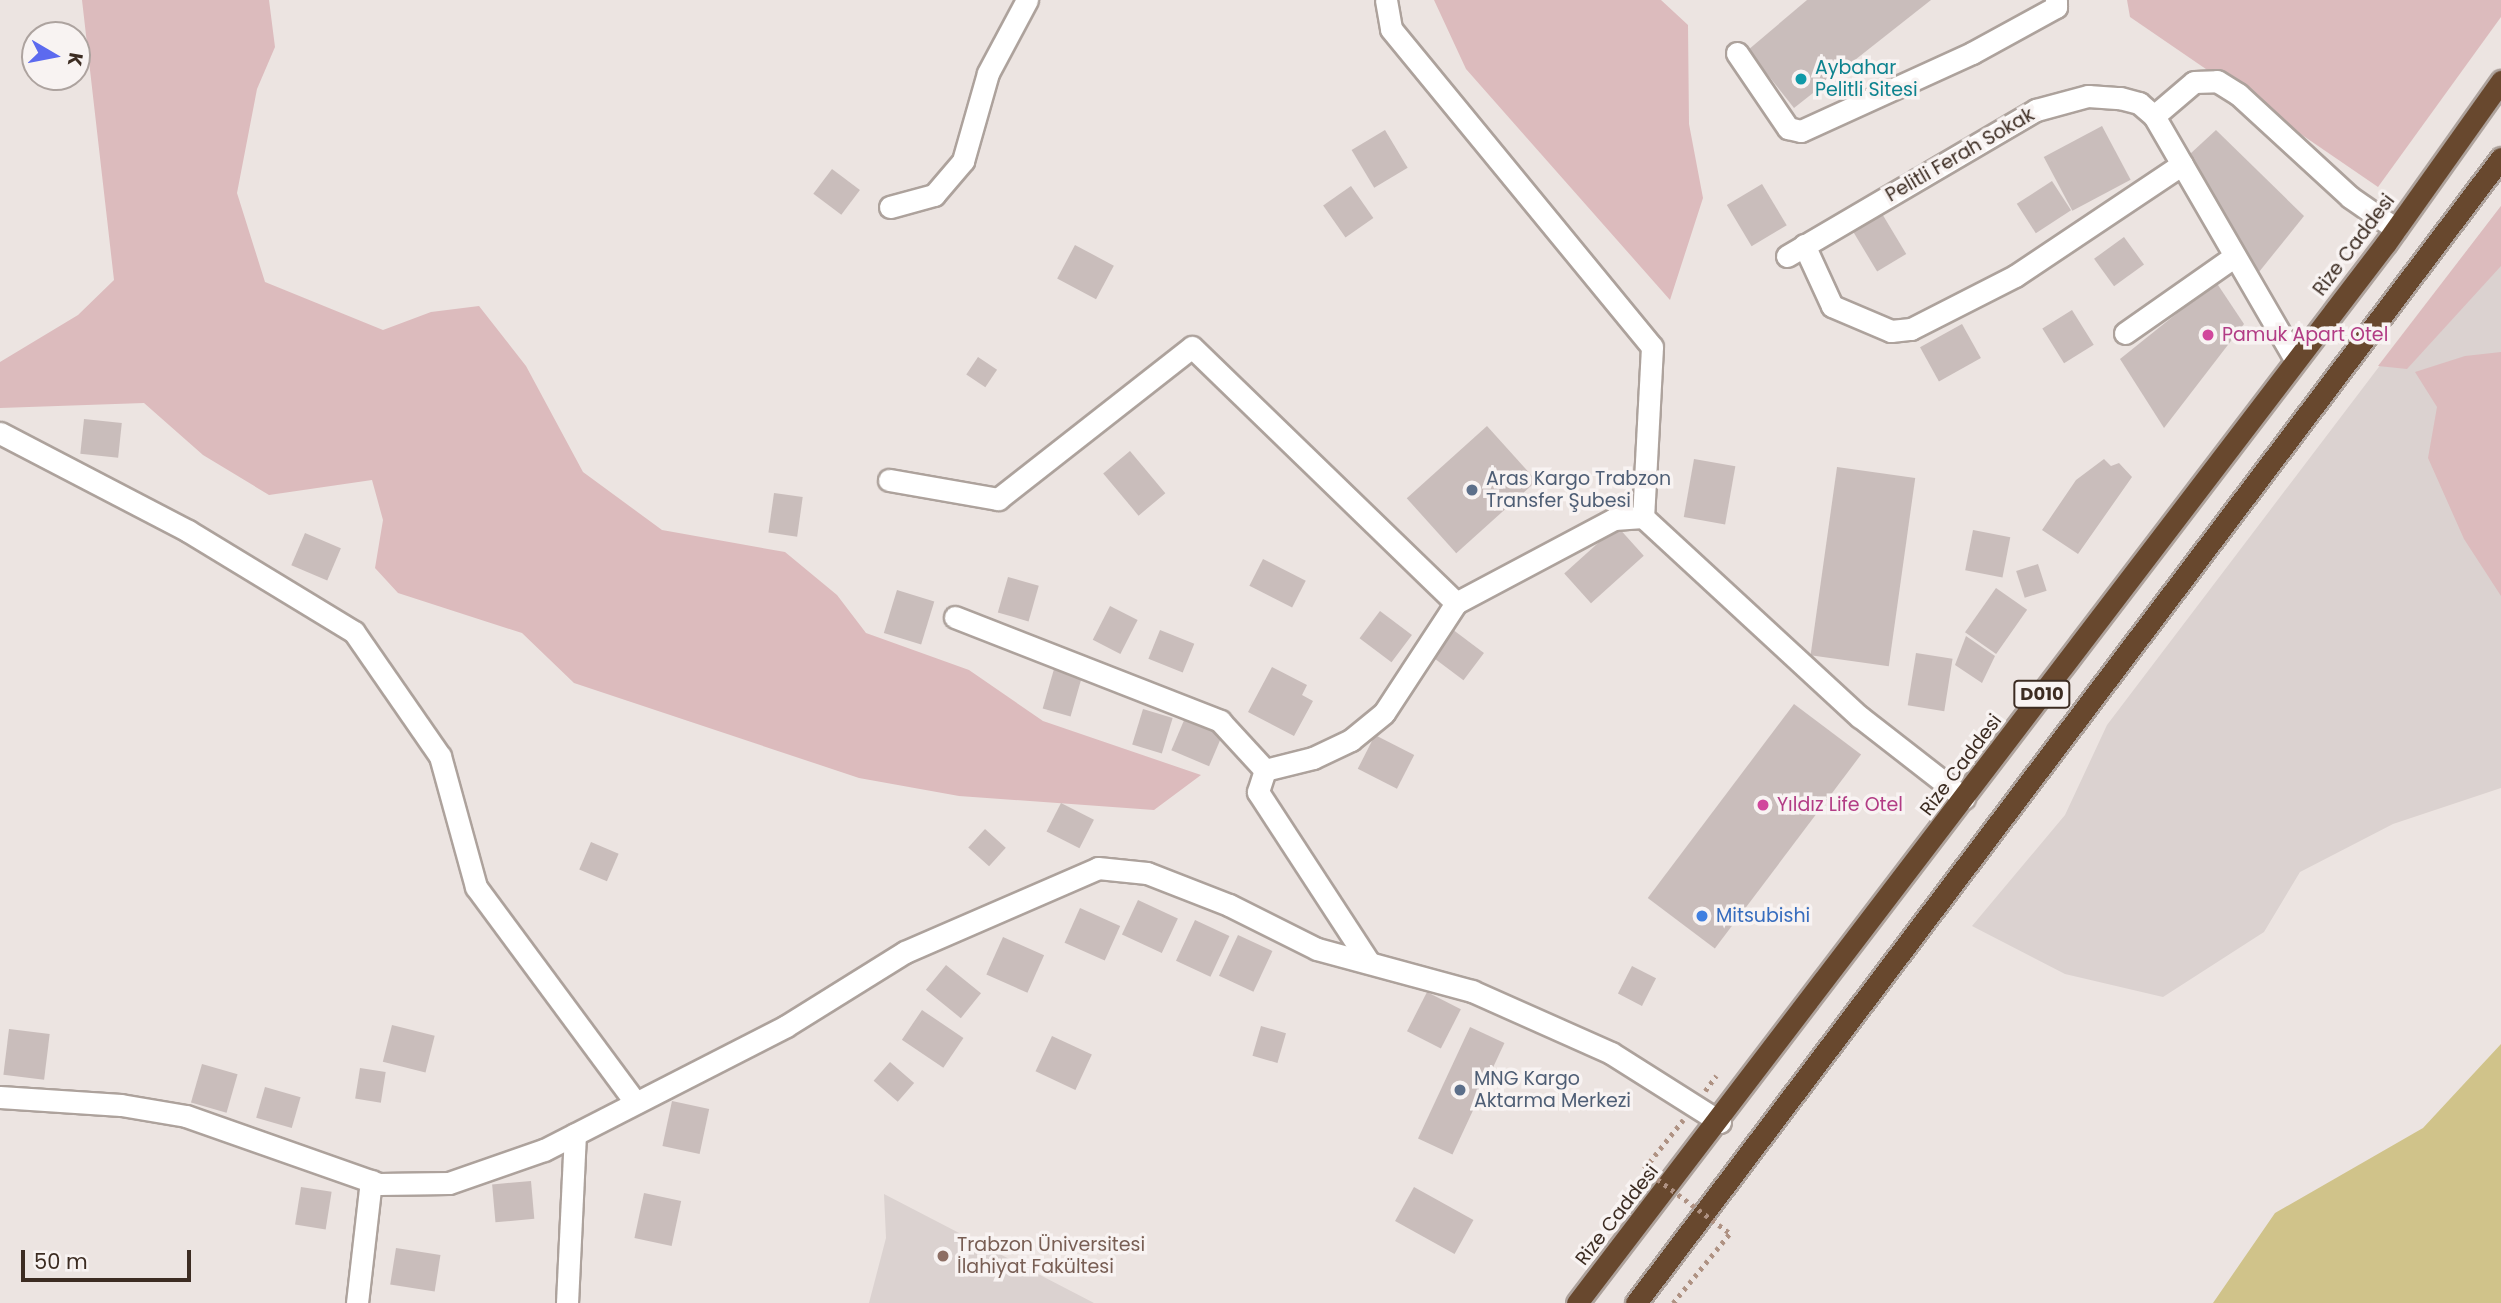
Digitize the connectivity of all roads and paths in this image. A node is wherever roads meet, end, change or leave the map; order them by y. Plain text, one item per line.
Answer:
1 (1027, 0) edge
2 (1386, 0) edge
3 (2056, 0) edge
4 (1737, 53) dead end
5 (2501, 81) edge
6 (2154, 116) junction
7 (2501, 158) edge
8 (2182, 164) junction
9 (890, 207) dead end
10 (2396, 229) junction
11 (2235, 256) junction
12 (2125, 333) dead end
13 (2295, 359) junction
14 (0, 433) edge
15 (889, 480) dead end
16 (1643, 517) junction
17 (1456, 603) junction
18 (955, 617) dead end
19 (1265, 770) junction
20 (1964, 798) junction
21 (1368, 961) junction
22 (0, 1097) edge
23 (635, 1102) junction
24 (1720, 1122) junction
25 (575, 1133) junction
26 (1657, 1156) dead end
27 (371, 1181) junction
28 (357, 1303) edge
29 (567, 1303) edge
30 (1577, 1303) edge
31 (1636, 1303) edge
32 (1673, 1303) edge

1 - 9 street
2 - 16 street
3 - 4 street
5 - 10 highway, Rize Caddesi / D010
6 - 8 street
6 - 8 street, Pelitli Ferah Sokak
6 - 10 street
7 - 31 highway, D010
8 - 11 street
10 - 13 highway, Rize Caddesi / D010
11 - 12 street
11 - 13 street
13 - 20 highway, Rize Caddesi / D010
14 - 23 street
15 - 17 street
16 - 17 street
16 - 20 street
17 - 19 street
18 - 19 street
19 - 21 street
20 - 24 highway, Rize Caddesi / D010
21 - 23 street
21 - 24 street
22 - 27 street
23 - 25 street
24 - 30 highway, Rize Caddesi / D010
25 - 27 street
25 - 29 street
26 - 32 path, bridge
27 - 28 street

